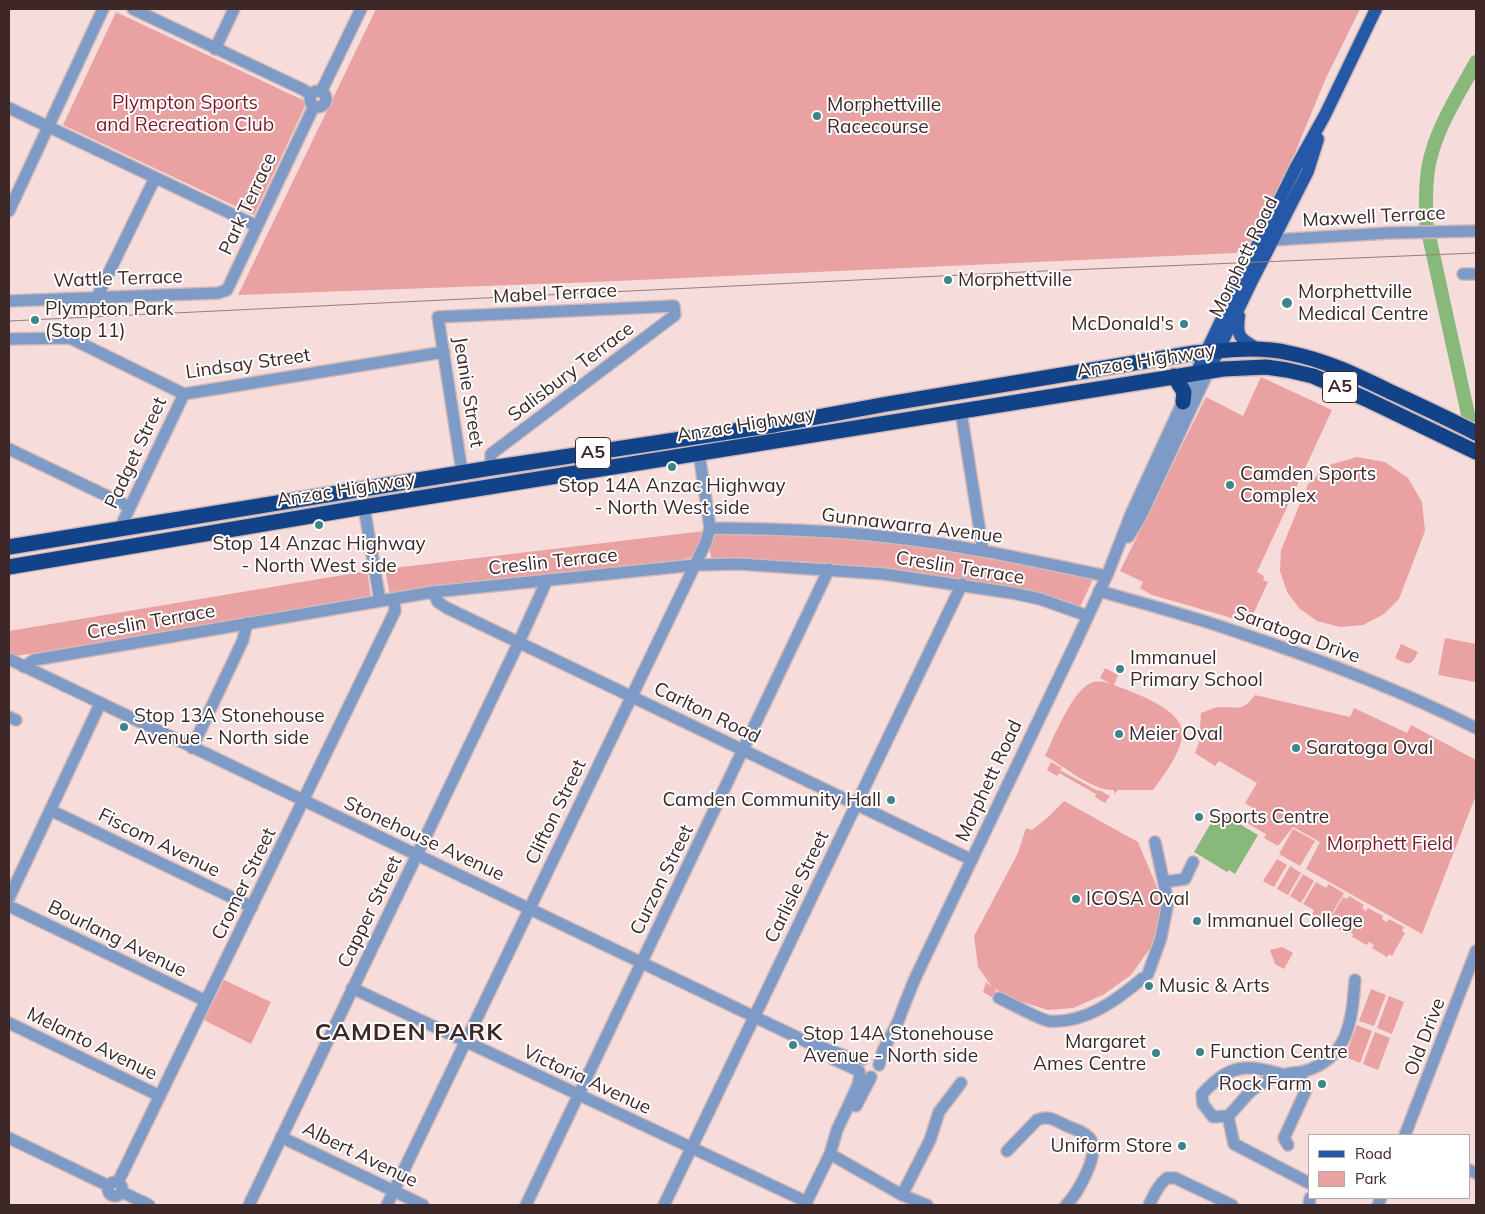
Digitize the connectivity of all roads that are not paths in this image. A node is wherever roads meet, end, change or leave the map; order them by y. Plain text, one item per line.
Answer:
1 (103, 9) edge
2 (133, 9) edge
3 (234, 9) edge
4 (361, 9) edge
5 (1376, 9) edge
6 (215, 49) junction
7 (316, 98) junction
8 (9, 108) edge
9 (1325, 115) junction
10 (49, 127) junction
11 (155, 178) junction
12 (9, 211) edge
13 (257, 226) junction
14 (1476, 231) edge
15 (1273, 240) junction
16 (1463, 274) dead end
17 (1476, 274) edge
18 (228, 290) joint
19 (97, 297) junction
20 (9, 301) edge
21 (1241, 303) junction
22 (674, 306) joint
23 (438, 317) joint
24 (9, 339) edge
25 (1258, 350) junction
26 (1212, 351) junction
27 (444, 352) junction
28 (1202, 372) junction
29 (1174, 376) junction
30 (1373, 383) junction
31 (184, 394) junction
32 (1366, 399) junction
33 (906, 401) junction
34 (1183, 402) junction
35 (866, 408) junction
36 (961, 412) junction
37 (925, 418) junction
38 (885, 424) junction
39 (1476, 433) edge
40 (639, 446) junction
41 (9, 449) edge
42 (620, 449) junction
43 (1476, 452) edge
44 (699, 453) junction
45 (658, 460) junction
46 (630, 464) junction
47 (491, 468) junction
48 (462, 472) junction
49 (422, 480) junction
50 (402, 483) junction
51 (437, 495) junction
52 (411, 500) junction
53 (130, 507) junction
54 (364, 507) junction
55 (120, 528) junction
56 (710, 528) junction
57 (71, 537) junction
58 (9, 548) edge
59 (983, 550) junction
60 (95, 553) junction
61 (69, 557) junction
62 (695, 565) junction
63 (9, 567) edge
64 (829, 569) junction
65 (1107, 575) junction
66 (547, 580) junction
67 (962, 584) junction
68 (433, 592) junction
69 (1099, 592) junction
70 (394, 599) junction
71 (380, 601) junction
72 (1088, 616) junction
73 (247, 623) junction
74 (519, 642) junction
75 (9, 660) edge
76 (24, 667) junction
77 (631, 696) junction
78 (100, 704) junction
79 (1476, 728) edge
80 (192, 748) junction
81 (744, 750) junction
82 (304, 801) junction
83 (856, 805) junction
84 (50, 810) junction
85 (1155, 842) dead end
86 (416, 855) junction
87 (972, 860) junction
88 (1193, 862) dead end
89 (1164, 882) junction
90 (10, 906) edge
91 (252, 907) junction
92 (529, 909) junction
93 (1476, 951) edge
94 (642, 963) junction
95 (1355, 980) dead end
96 (352, 988) junction
97 (999, 998) dead end
98 (206, 1001) junction
99 (903, 1005) junction
100 (755, 1016) junction
101 (9, 1023) edge
102 (466, 1042) junction
103 (809, 1043) junction
104 (866, 1058) junction
105 (879, 1065) junction
106 (1292, 1073) junction
107 (864, 1074) junction
108 (961, 1083) dead end
109 (578, 1094) junction
110 (160, 1096) junction
111 (1228, 1116) junction
112 (1405, 1134) edge
113 (281, 1137) junction
114 (9, 1138) edge
115 (1288, 1145) dead end
116 (691, 1148) junction
117 (1007, 1151) dead end
118 (830, 1154) junction
119 (1308, 1182) edge
120 (394, 1191) junction
121 (114, 1192) edge
122 (902, 1195) junction
123 (806, 1204) edge
124 (149, 1205) edge
125 (249, 1205) edge
126 (387, 1205) edge
127 (423, 1205) edge
128 (526, 1205) edge
129 (664, 1205) edge
130 (927, 1205) edge
131 (1066, 1205) edge
132 (1149, 1205) edge
133 (1231, 1205) edge

1 - 10 street
2 - 6 street
3 - 6 street
4 - 7 street, Park Terrace
5 - 9 main road, Morphett Road
6 - 7 street
7 - 13 street, Park Terrace
8 - 10 street
9 - 15 main road, Morphett Road
9 - 26 main road, Morphett Road
10 - 11 street
10 - 12 street
11 - 13 street
11 - 19 street
13 - 18 street, Park Terrace
14 - 15 street, Maxwell Terrace
15 - 21 main road, Morphett Road
16 - 17 street
18 - 19 street, Wattle Terrace
19 - 20 street, Wattle Terrace
21 - 25 main road
21 - 26 main road, Morphett Road
22 - 23 street, Mabel Terrace
22 - 47 street, Salisbury Terrace
23 - 27 street, Jeanie Street
24 - 31 street, Lindsay Street
25 - 26 highway, Anzac Highway / A5
25 - 30 highway, Anzac Highway / A5
26 - 28 main road, Morphett Road
26 - 33 highway, Anzac Highway / A5
27 - 31 street, Lindsay Street
27 - 48 street, Jeanie Street
28 - 29 highway, Anzac Highway / A5
28 - 32 highway, Anzac Highway / A5
28 - 34 street, Morphett Road
28 - 65 street, Morphett Road
29 - 34 highway
29 - 36 highway, Anzac Highway / A5
30 - 32 highway
30 - 39 highway, Anzac Highway / A5
31 - 53 street, Padget Street
32 - 43 highway, Anzac Highway / A5
33 - 35 highway, Anzac Highway / A5
33 - 37 highway
34 - 65 street, Morphett Road
35 - 38 highway
35 - 40 highway, Anzac Highway / A5
36 - 37 highway, Anzac Highway / A5
36 - 59 street
37 - 38 highway, Anzac Highway / A5
38 - 44 highway, Anzac Highway / A5
40 - 42 highway, Anzac Highway / A5
40 - 45 highway
41 - 53 street
42 - 46 highway
42 - 47 highway, Anzac Highway / A5
44 - 45 highway, Anzac Highway / A5
44 - 56 street
45 - 46 highway, Anzac Highway / A5
46 - 51 highway, Anzac Highway / A5
47 - 48 highway, Anzac Highway / A5
48 - 49 highway, Anzac Highway / A5
49 - 50 highway, Anzac Highway / A5
49 - 51 highway
50 - 52 highway
50 - 55 highway, Anzac Highway / A5
51 - 52 highway, Anzac Highway / A5
52 - 54 highway, Anzac Highway / A5
53 - 55 street, Padget Street
54 - 60 highway, Anzac Highway / A5
54 - 71 street
55 - 57 highway, Anzac Highway / A5
56 - 59 street, Gunnawarra Avenue
56 - 62 street, Clifton Street
57 - 58 highway, Anzac Highway / A5
57 - 60 highway
57 - 61 highway
59 - 65 street, Gunnawarra Avenue
60 - 61 highway, Anzac Highway / A5
61 - 63 highway, Anzac Highway / A5
62 - 64 street, Creslin Terrace
62 - 66 street, Creslin Terrace
62 - 77 street, Clifton Street
64 - 67 street, Creslin Terrace
64 - 81 street, Curzon Street
65 - 69 street, Morphett Road
66 - 68 street, Creslin Terrace
66 - 74 street, Capper Street
67 - 72 street, Creslin Terrace
67 - 83 street, Carlisle Street
68 - 70 street, Creslin Terrace
68 - 74 street, Carlton Road
69 - 72 street, Morphett Road
69 - 79 street, Saratoga Drive
70 - 71 street, Creslin Terrace
70 - 82 street, Cromer Street
71 - 73 street, Creslin Terrace
72 - 87 street, Morphett Road
73 - 76 street, Creslin Terrace
73 - 80 street
74 - 77 street, Carlton Road
74 - 86 street, Capper Street
75 - 76 street, Stonehouse Avenue
76 - 78 street, Stonehouse Avenue
77 - 81 street, Carlton Road
77 - 92 street, Clifton Street
78 - 80 street, Stonehouse Avenue
78 - 84 street
80 - 82 street, Stonehouse Avenue
81 - 83 street, Carlton Road
81 - 94 street, Curzon Street
82 - 86 street, Stonehouse Avenue
82 - 91 street, Cromer Street
83 - 87 street, Carlton Road
83 - 100 street, Carlisle Street
84 - 90 street
84 - 91 street, Fiscom Avenue
85 - 89 street
86 - 92 street, Stonehouse Avenue
86 - 96 street, Capper Street
87 - 99 street, Morphett Road
88 - 89 street
89 - 97 street
90 - 98 street, Bourlang Avenue
91 - 98 street, Cromer Street
92 - 94 street, Stonehouse Avenue
92 - 102 street, Clifton Street
93 - 112 street, Old Drive
94 - 100 street, Stonehouse Avenue
94 - 109 street, Curzon Street
95 - 106 street
96 - 102 street, Victoria Avenue
96 - 113 street, Capper Street
98 - 110 street, Cromer Street
99 - 104 street, Morphett Road
99 - 105 street, Morphett Road
100 - 103 street, Stonehouse Avenue
100 - 116 street, Carlisle Street
101 - 110 street, Melanto Avenue
102 - 109 street, Victoria Avenue
102 - 120 street, Clifton Street
103 - 104 street, Stonehouse Avenue
103 - 107 street, Stonehouse Avenue
104 - 105 street
104 - 107 street
105 - 107 street
106 - 111 street
106 - 111 street
106 - 115 street
107 - 118 street
108 - 122 street
109 - 116 street, Victoria Avenue
109 - 128 street, Curzon Street
110 - 121 street, Cromer Street
111 - 119 street
113 - 120 street, Albert Avenue
113 - 125 street, Capper Street
114 - 121 street
116 - 123 street, Victoria Avenue
116 - 129 street, Carlisle Street
117 - 131 street
118 - 122 street
118 - 123 street
120 - 126 street, Clifton Street
120 - 127 street, Albert Avenue
121 - 124 street
122 - 130 street
132 - 133 street

